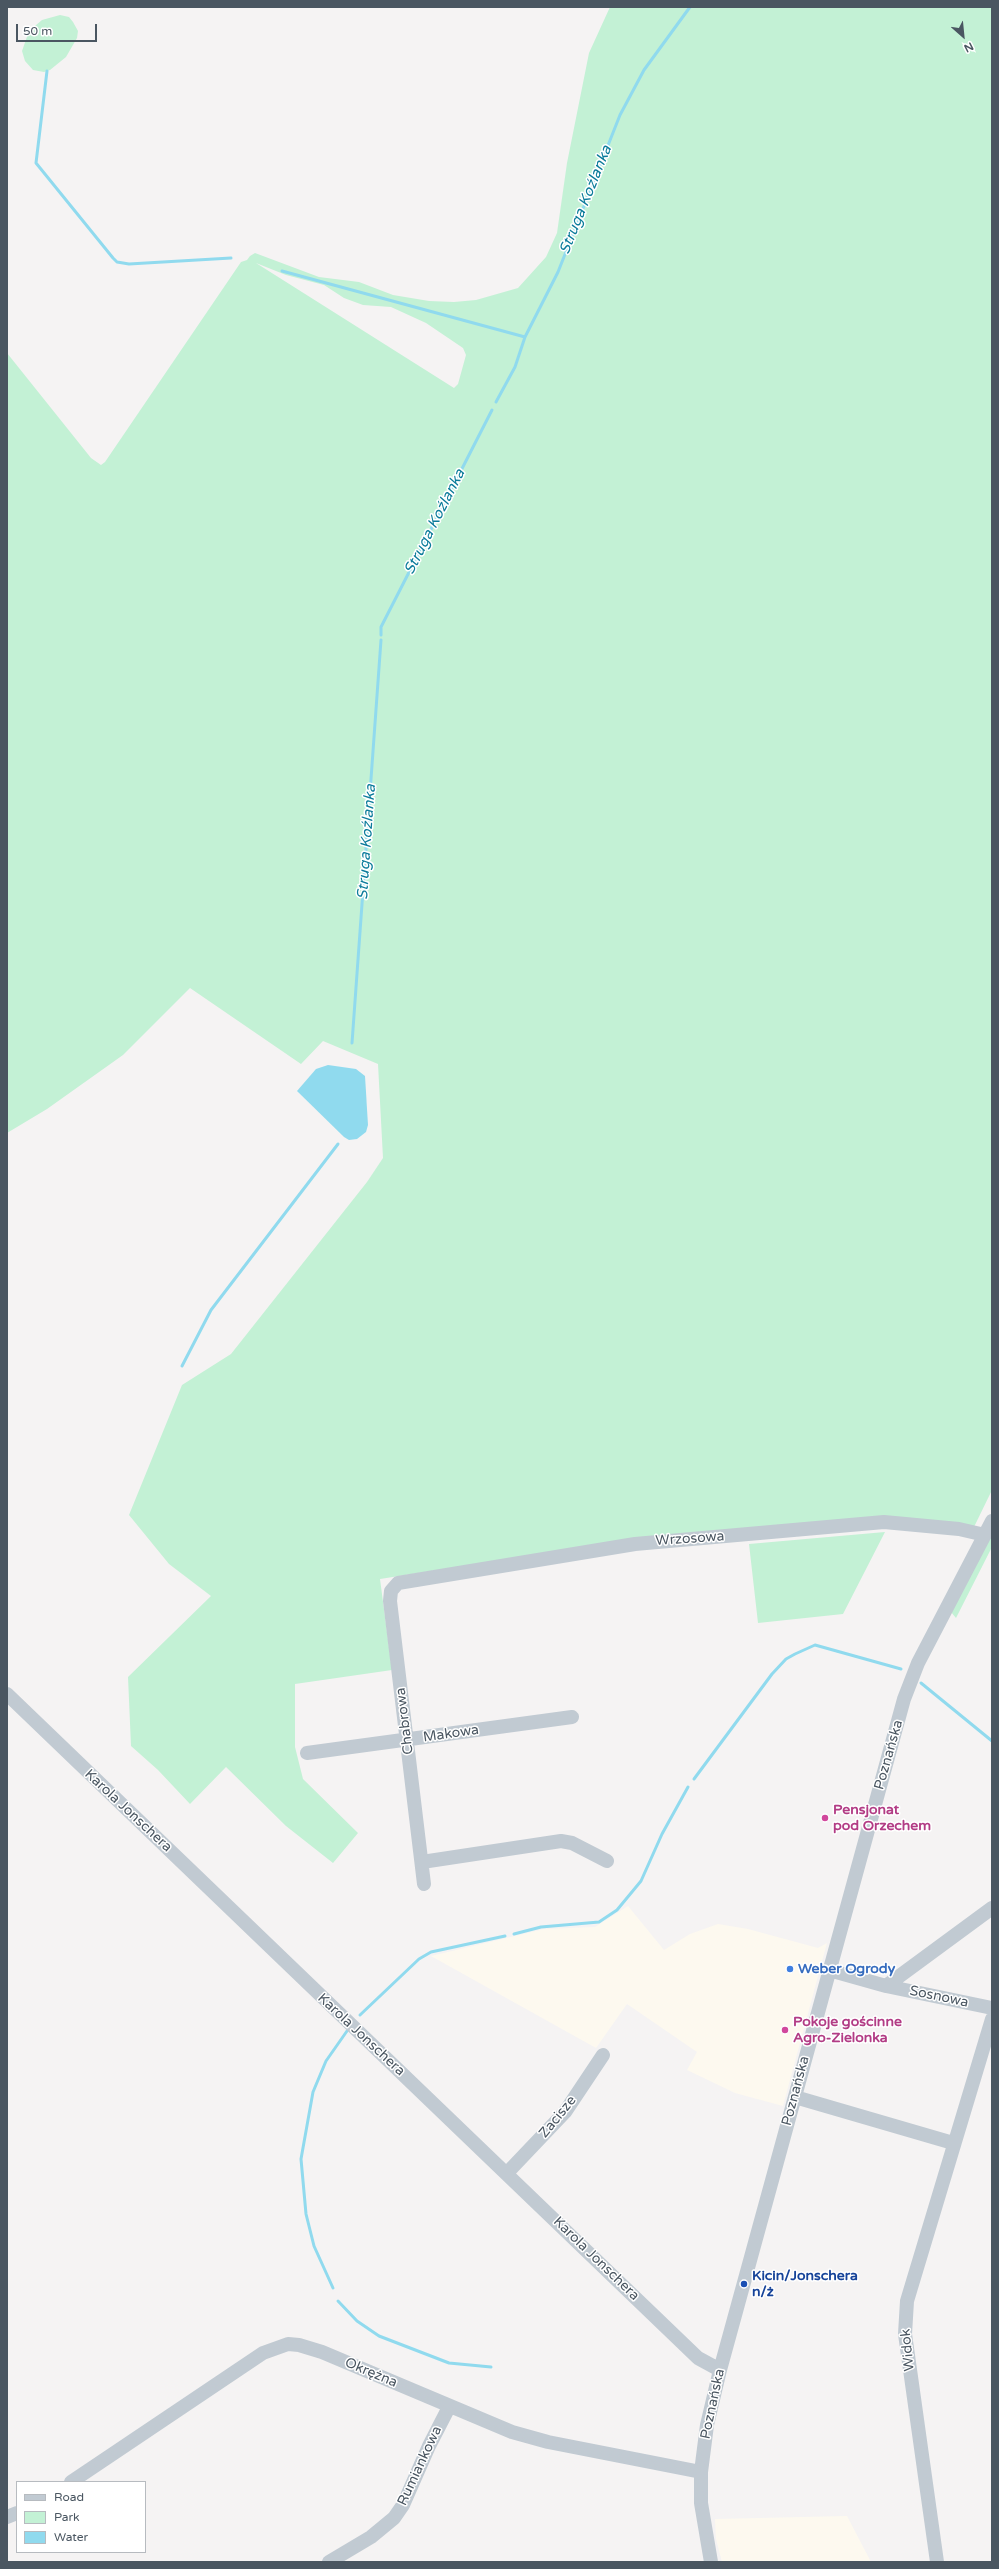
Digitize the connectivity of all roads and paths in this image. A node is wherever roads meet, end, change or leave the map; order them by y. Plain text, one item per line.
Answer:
1 (992, 1521) edge
2 (985, 1535) junction
3 (398, 1583) joint
4 (7, 1694) edge
5 (572, 1718) dead end
6 (407, 1740) junction
7 (307, 1753) dead end
8 (607, 1861) dead end
9 (422, 1862) junction
10 (424, 1884) dead end
11 (992, 1908) edge
12 (830, 1970) junction
13 (886, 1986) junction
14 (992, 2008) edge
15 (992, 2019) edge
16 (603, 2056) dead end
17 (795, 2096) junction
18 (953, 2143) junction
19 (507, 2173) junction
20 (720, 2370) junction
21 (449, 2407) junction
22 (701, 2472) junction
23 (72, 2481) edge
24 (329, 2562) edge
25 (711, 2562) edge
26 (937, 2562) edge

1 - 2 street, Poznańska
2 - 3 street, Wrzosowa
2 - 12 street, Poznańska
3 - 6 street, Chabrowa
4 - 19 street, Karola Jonschera
5 - 6 street, Makowa
6 - 7 street, Makowa
6 - 9 street, Chabrowa
8 - 9 street
9 - 10 street, Chabrowa
11 - 13 street
12 - 13 street, Sosnowa
12 - 17 street, Poznańska
13 - 14 street, Sosnowa
15 - 18 street, Widok
16 - 19 street, Zacisze
17 - 18 street
17 - 20 street, Poznańska
18 - 26 street, Widok
19 - 20 street, Karola Jonschera
20 - 22 street, Poznańska
21 - 22 street, Okrężna
21 - 23 street, Okrężna
21 - 24 street, Rumiankowa
22 - 25 street, Poznańska

